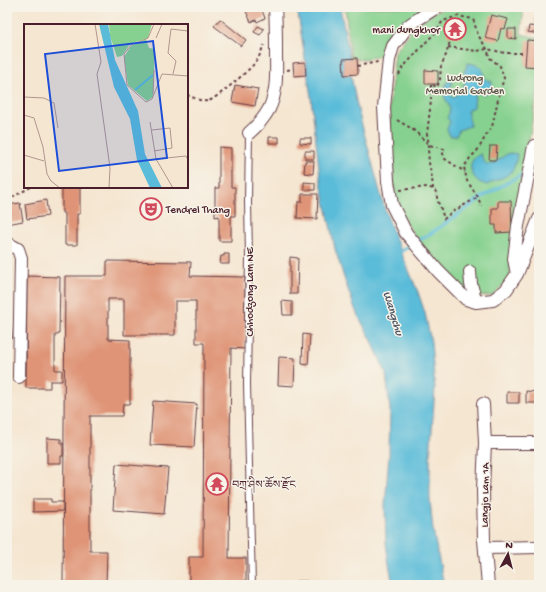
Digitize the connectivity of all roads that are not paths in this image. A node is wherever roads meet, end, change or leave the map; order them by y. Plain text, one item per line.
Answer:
1 (275, 7) edge
2 (437, 7) edge
3 (249, 133) joint
4 (534, 146) dead end
5 (539, 220) edge
6 (7, 243) edge
7 (470, 272) dead end
8 (517, 274) junction
9 (476, 302) junction
10 (20, 377) dead end
11 (483, 404) dead end
12 (485, 443) junction
13 (539, 443) edge
14 (539, 547) edge
15 (485, 548) junction
16 (252, 585) edge
17 (488, 585) edge

1 - 3 street, Chhodzong Lam NE
2 - 9 street
3 - 16 lane, Chhodzong Lam NE
4 - 8 street
5 - 8 street
6 - 10 street
7 - 9 street
8 - 9 street
11 - 12 street, Langjo Lam 1A
12 - 13 street
12 - 15 street, Langjo Lam 1A
14 - 15 street
15 - 17 street, Langjo Lam 1A

